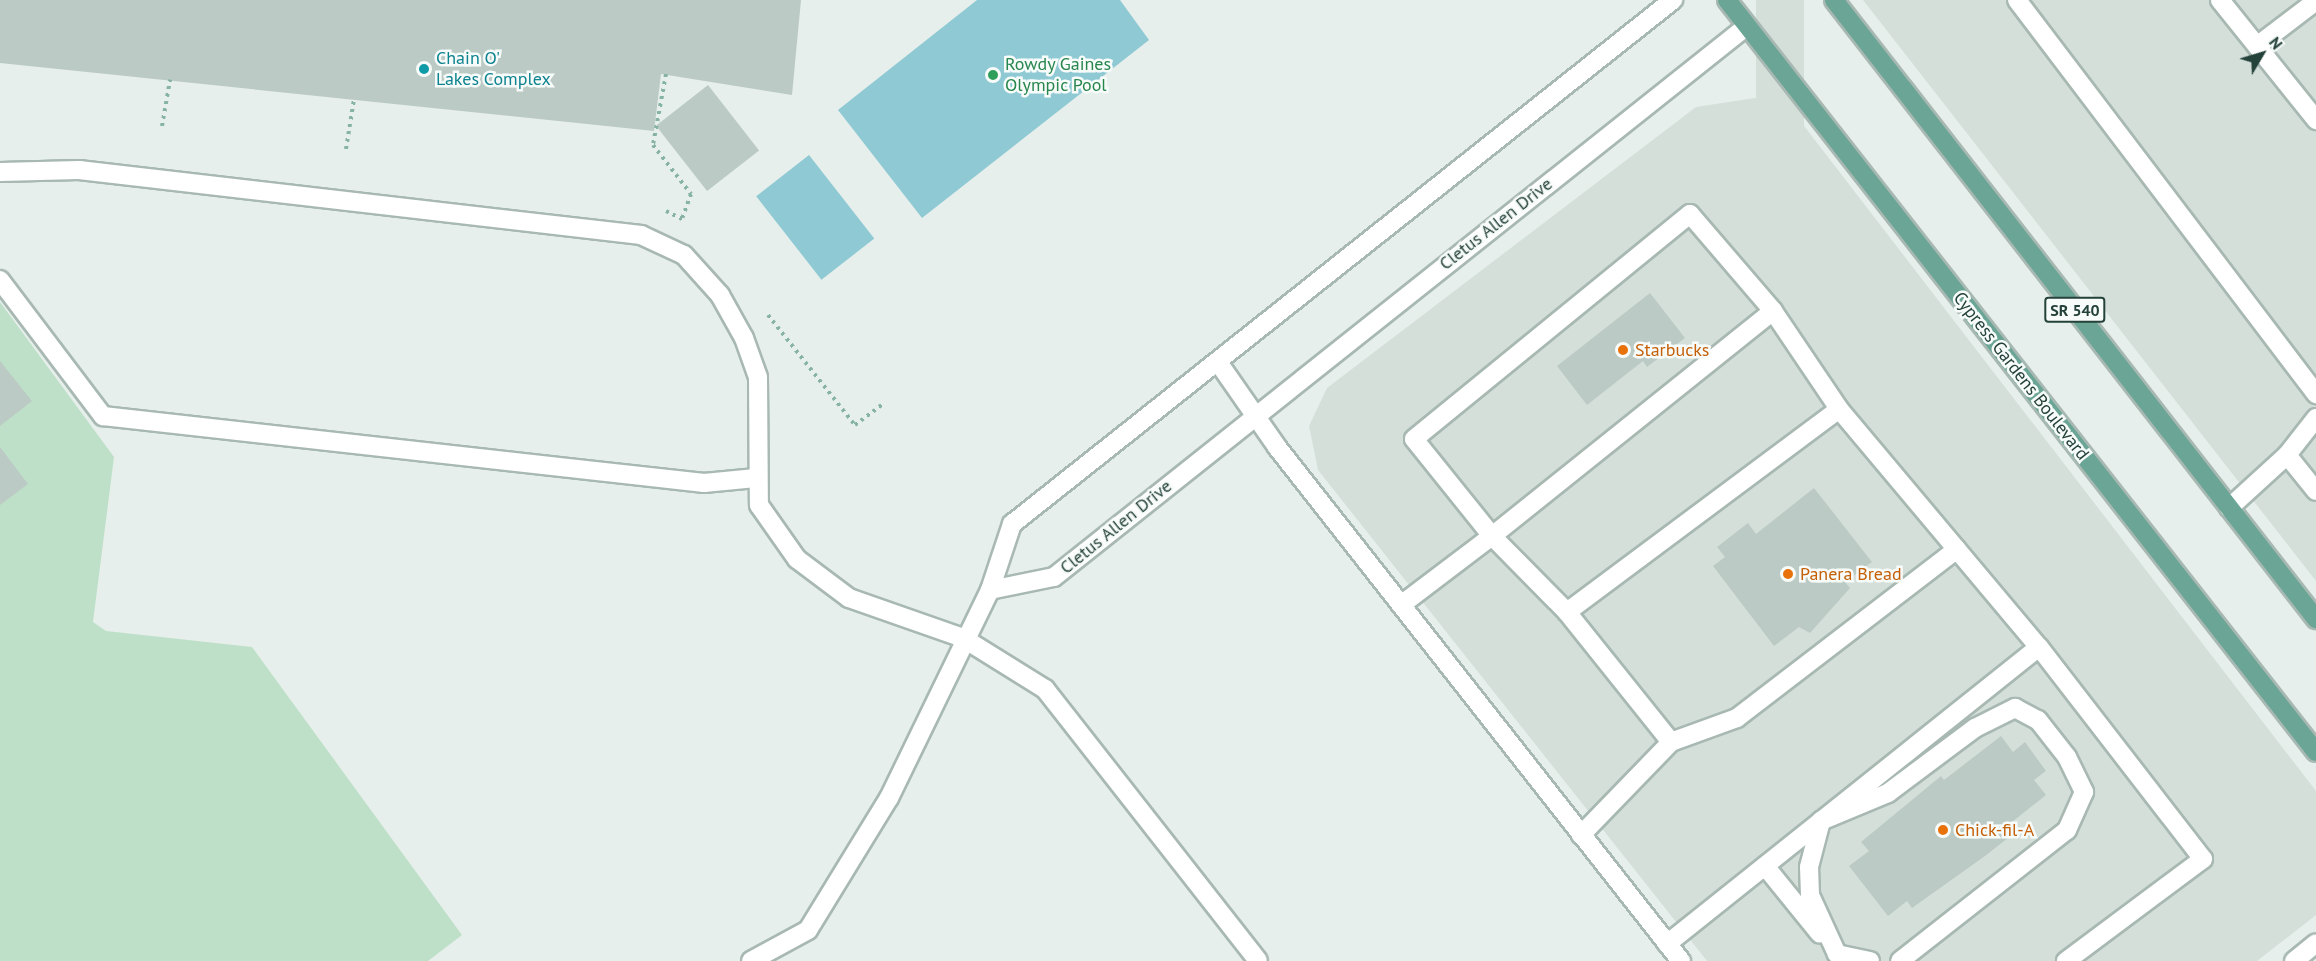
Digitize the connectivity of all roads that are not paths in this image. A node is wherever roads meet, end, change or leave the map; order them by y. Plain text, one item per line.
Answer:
1 (1673, 0) edge
2 (1727, 0) edge
3 (1834, 0) edge
4 (2017, 0) edge
5 (2220, 0) edge
6 (2316, 1) edge
7 (1747, 26) junction
8 (2257, 46) junction
9 (2316, 120) edge
10 (0, 172) edge
11 (0, 280) edge
12 (1773, 311) junction
13 (1218, 362) junction
14 (2316, 394) edge
15 (1839, 409) junction
16 (1255, 414) junction
17 (2316, 418) edge
18 (2287, 456) junction
19 (756, 478) junction
20 (2316, 491) edge
21 (2229, 508) junction
22 (1492, 536) junction
23 (1957, 549) junction
24 (990, 590) junction
25 (1401, 605) junction
26 (1568, 612) junction
27 (2316, 619) edge
28 (963, 638) junction
29 (2039, 647) junction
30 (1671, 742) junction
31 (2316, 752) edge
32 (1821, 821) junction
33 (1581, 835) junction
34 (1764, 866) junction
35 (2316, 943) edge
36 (1667, 944) junction
37 (1840, 958) edge
38 (751, 961) edge
39 (1258, 961) edge
40 (1681, 961) edge
41 (1870, 961) edge
42 (1900, 961) edge
43 (2066, 961) edge
44 (2294, 961) edge

1 - 13 street
2 - 7 main road, Cypress Gardens Boulevard
3 - 21 main road, SR 540
4 - 14 street
5 - 8 street
6 - 8 street
7 - 16 street, Cletus Allen Drive
7 - 31 main road, Cypress Gardens Boulevard
8 - 9 street
10 - 19 street
11 - 19 street
12 - 15 street
12 - 22 street
12 - 22 street
13 - 16 street
13 - 24 street
15 - 23 street
15 - 26 street
16 - 24 street, Cletus Allen Drive
16 - 25 street
17 - 18 street
18 - 20 street
18 - 21 street
19 - 28 street
21 - 27 main road, SR 540
22 - 25 street
22 - 26 street
23 - 29 street
23 - 30 street
24 - 28 street
25 - 33 street
26 - 30 street
28 - 38 street
28 - 39 street
29 - 32 street
29 - 43 street
30 - 33 street
32 - 34 street
32 - 37 street
32 - 42 street
33 - 36 street
34 - 36 street
34 - 37 street
35 - 44 street
36 - 40 street
37 - 41 street

